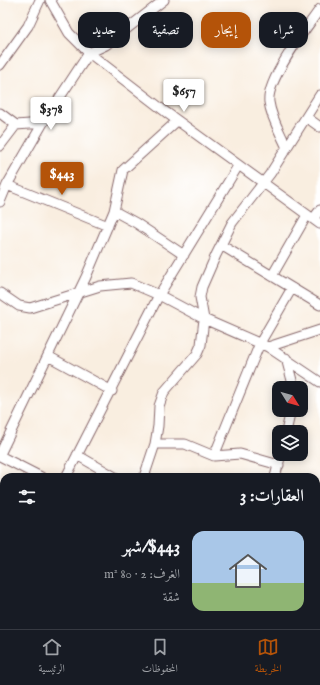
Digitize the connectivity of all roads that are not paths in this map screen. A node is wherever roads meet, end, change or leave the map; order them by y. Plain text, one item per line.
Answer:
1 (40, 0) edge
2 (50, 0) edge
3 (164, 0) edge
4 (320, 9) edge
5 (89, 53) junction
6 (0, 66) edge
7 (320, 95) edge
8 (0, 113) edge
9 (306, 117) junction
10 (177, 121) junction
11 (43, 123) junction
12 (16, 125) junction
13 (320, 127) edge
14 (0, 146) edge
15 (287, 148) junction
16 (238, 166) junction
17 (262, 183) junction
18 (7, 185) junction
19 (0, 202) edge
20 (320, 210) edge
21 (114, 211) junction
22 (314, 219) edge
23 (108, 226) junction
24 (221, 245) junction
25 (184, 255) junction
26 (272, 276) junction
27 (292, 288) junction
28 (78, 292) junction
29 (0, 293) edge
30 (159, 296) junction
31 (320, 305) edge
32 (204, 320) junction
33 (320, 330) edge
34 (264, 345) junction
35 (48, 356) junction
36 (286, 358) junction
37 (292, 381) edge
38 (320, 382) edge
39 (112, 391) junction
40 (155, 444) junction
41 (0, 455) edge
42 (78, 455) junction
43 (214, 456) junction
44 (280, 461) edge
45 (279, 465) junction
46 (34, 473) edge
47 (68, 473) edge
48 (108, 473) edge
49 (145, 473) edge
50 (276, 473) edge

1 - 6 street
2 - 5 street
3 - 5 street
4 - 15 street
5 - 10 street
5 - 11 street
7 - 9 street
8 - 12 street
9 - 13 street
9 - 15 street
10 - 16 street
10 - 21 street
11 - 12 street
11 - 18 street
12 - 14 street
15 - 17 street
16 - 17 street
16 - 25 street
17 - 22 street
17 - 24 street
18 - 19 street
18 - 23 street
20 - 22 street
21 - 23 street
21 - 25 street
22 - 26 street
23 - 28 street
24 - 26 street
24 - 32 street
25 - 30 street
26 - 27 street
27 - 31 street
27 - 34 street
28 - 29 street
28 - 30 street
28 - 35 street
30 - 32 street
30 - 39 street
32 - 34 street
32 - 40 street
33 - 34 street
34 - 36 street
34 - 43 street
35 - 39 street
35 - 41 street
36 - 37 street
36 - 38 street
39 - 42 street
40 - 43 street
40 - 49 street
41 - 46 street
42 - 47 street
42 - 48 street
43 - 45 street
44 - 45 street
45 - 50 street

